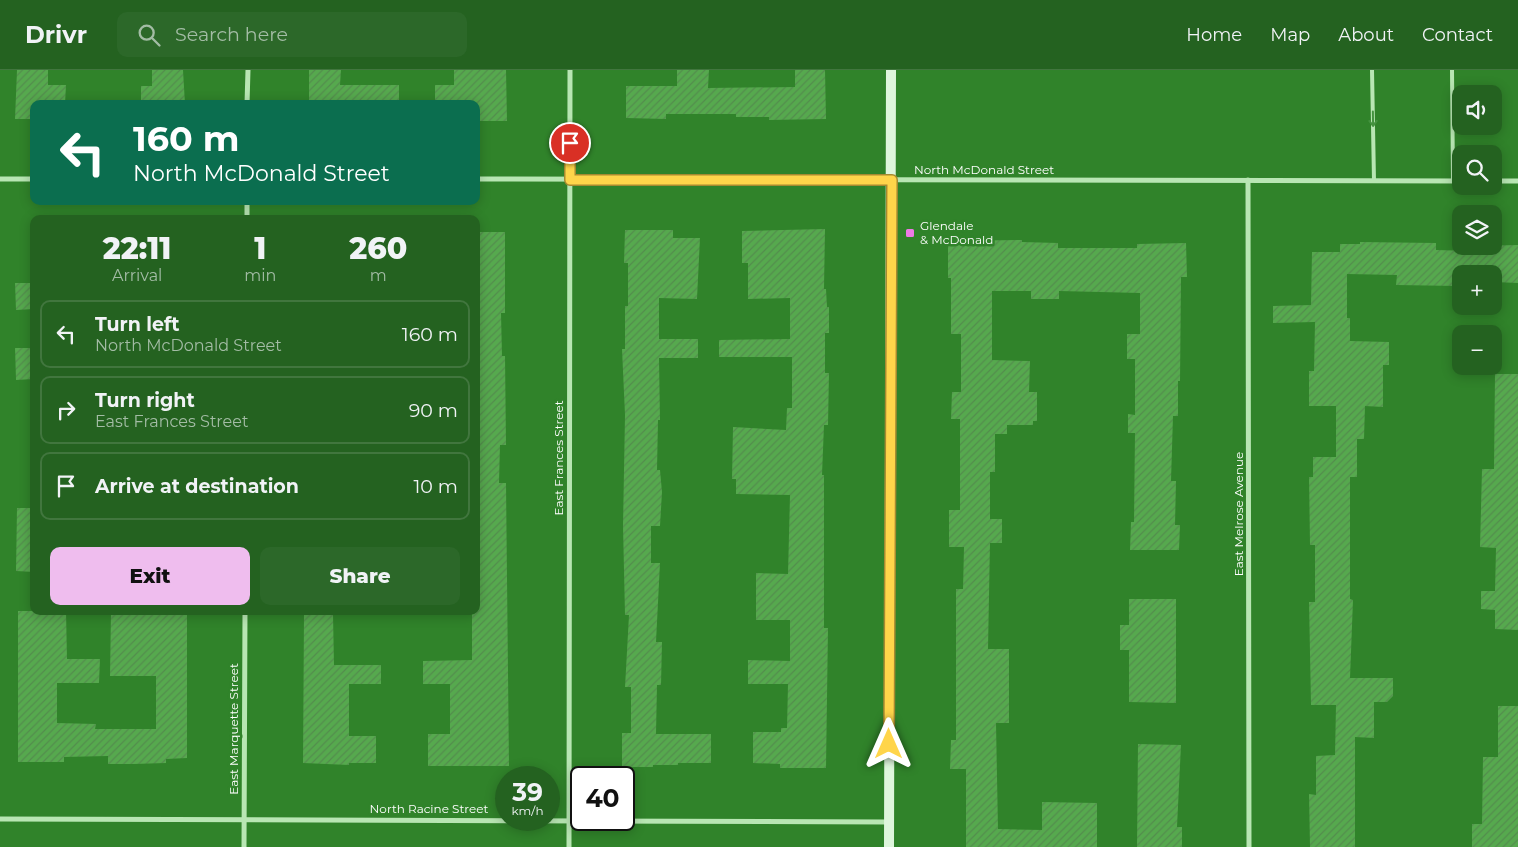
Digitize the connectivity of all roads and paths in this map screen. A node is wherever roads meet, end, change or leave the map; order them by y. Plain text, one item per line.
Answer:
1 (248, 70) edge
2 (570, 70) edge
3 (891, 70) edge
4 (1372, 70) edge
5 (1452, 70) edge
6 (248, 100) edge
7 (1452, 145) edge
8 (0, 179) edge
9 (30, 179) edge
10 (480, 179) edge
11 (570, 180) junction
12 (892, 180) junction
13 (1248, 180) junction
14 (1374, 181) junction
15 (1452, 181) edge
16 (1502, 181) edge
17 (1518, 181) edge
18 (245, 615) edge
19 (244, 818) junction
20 (0, 819) edge
21 (568, 820) junction
22 (888, 822) junction
23 (244, 847) edge
24 (568, 847) edge
25 (888, 847) edge
26 (1249, 847) edge

1 - 6 street
2 - 11 street, East Frances Street
3 - 12 street
4 -> 14 lane
5 - 7 lane
8 - 9 street
10 - 11 street, North McDonald Street
11 - 12 street, North McDonald Street
11 - 21 street, East Frances Street
12 - 13 street, North McDonald Street
12 - 22 street
13 - 14 street, North McDonald Street
13 - 26 street, East Melrose Avenue
14 - 15 street, North McDonald Street
16 - 17 street
18 - 19 street, East Marquette Street
19 - 20 street, North Racine Street
19 - 21 street, North Racine Street
19 - 23 street, East Marquette Street
21 - 22 street, North Racine Street
21 - 24 street, East Frances Street
22 - 25 street

